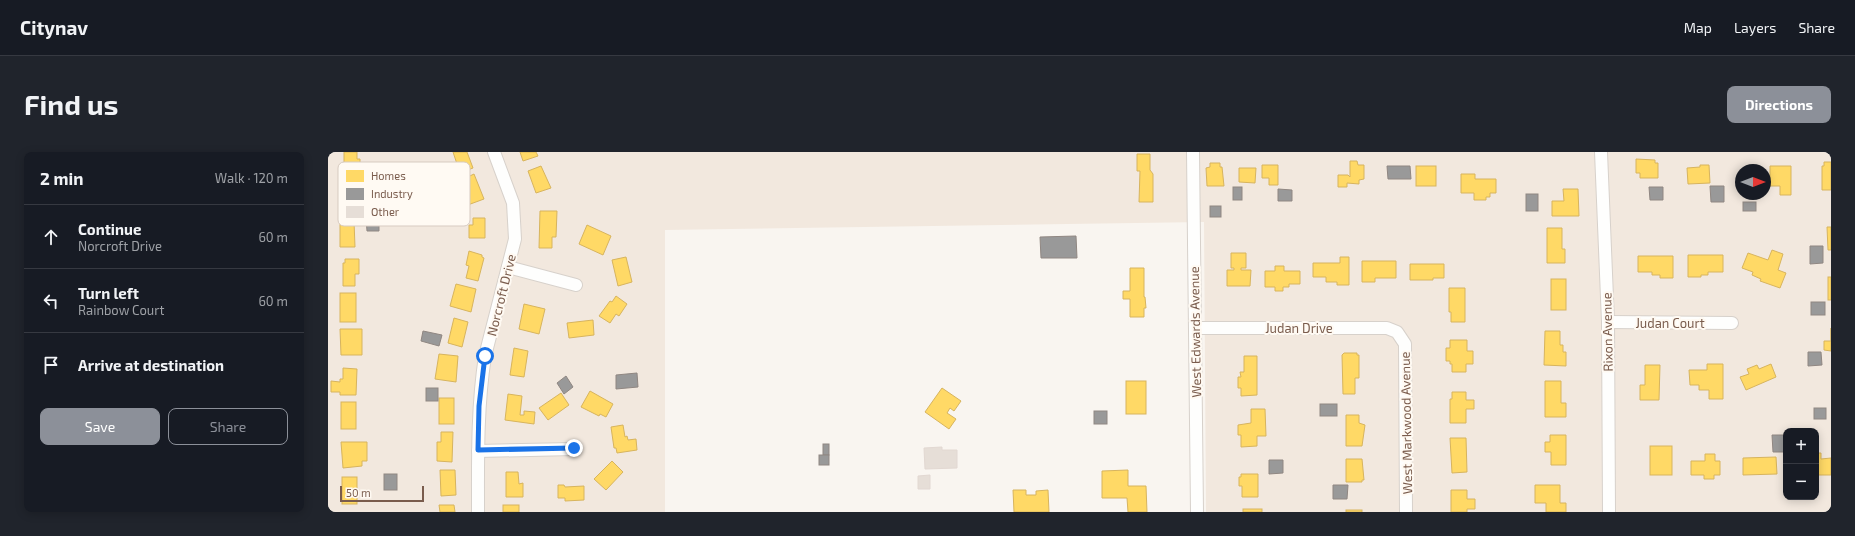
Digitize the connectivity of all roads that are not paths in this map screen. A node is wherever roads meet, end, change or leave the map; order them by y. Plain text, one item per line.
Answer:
1 (494, 152) edge
2 (1193, 152) edge
3 (1602, 152) edge
4 (508, 267) junction
5 (576, 284) dead end
6 (1608, 322) junction
7 (1732, 323) dead end
8 (1195, 328) junction
9 (1401, 336) joint
10 (574, 448) dead end
11 (478, 450) junction
12 (478, 512) edge
13 (1197, 512) edge
14 (1406, 512) edge
15 (1609, 512) edge

1 - 4 street, Norcroft Drive
2 - 8 street, West Edwards Avenue
3 - 6 street, Rixon Avenue
4 - 5 street
4 - 11 street, Norcroft Drive
6 - 7 street, Judan Court
6 - 15 street, Rixon Avenue
8 - 9 street, Judan Drive
8 - 13 street, West Edwards Avenue
9 - 14 street, West Markwood Avenue
10 - 11 street
11 - 12 street, Norcroft Drive

